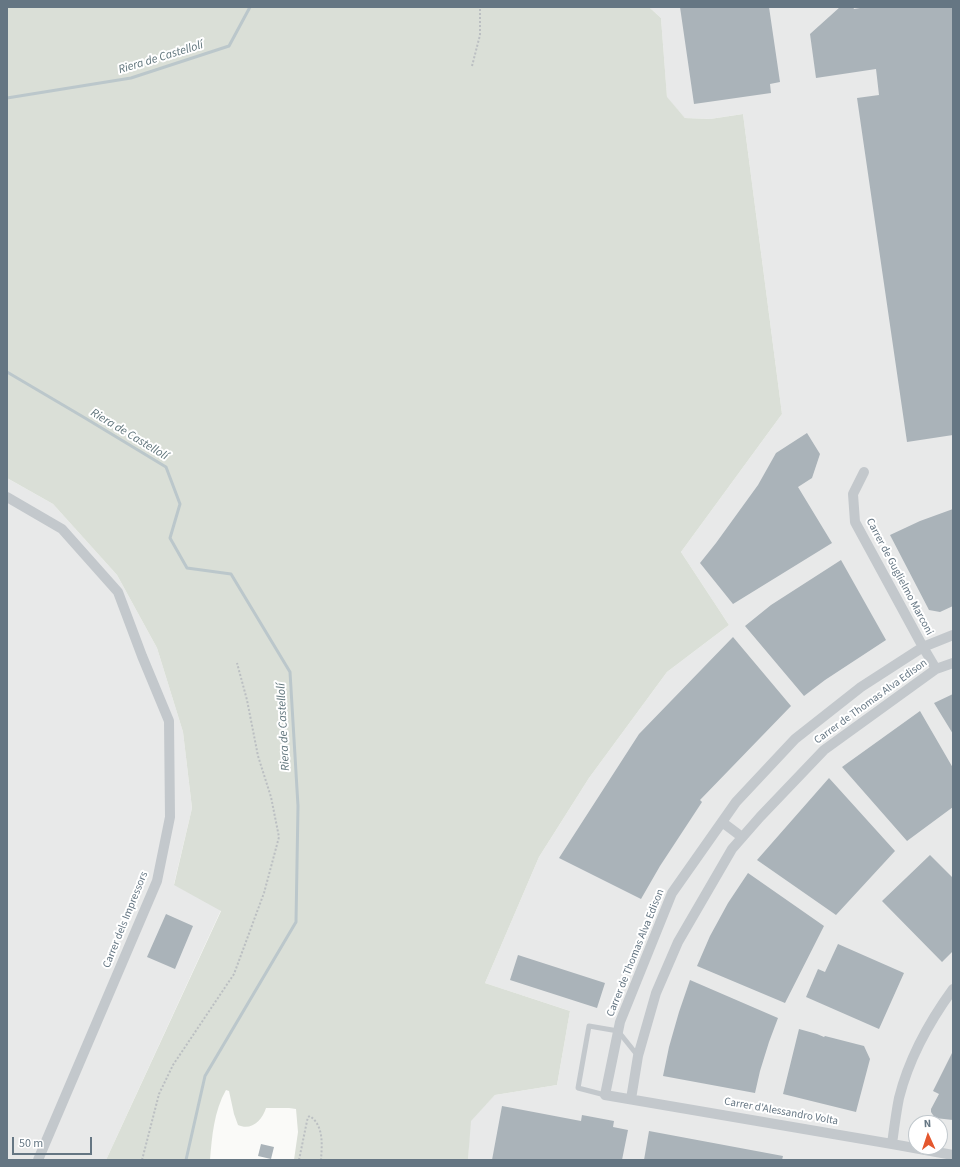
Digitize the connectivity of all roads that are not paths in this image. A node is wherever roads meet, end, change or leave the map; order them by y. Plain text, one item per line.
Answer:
1 (864, 472) dead end
2 (7, 497) edge
3 (953, 635) edge
4 (923, 646) junction
5 (953, 663) edge
6 (936, 669) junction
7 (722, 822) junction
8 (742, 837) junction
9 (953, 989) edge
10 (618, 1031) junction
11 (638, 1056) junction
12 (605, 1095) junction
13 (631, 1099) junction
14 (892, 1144) junction
15 (953, 1155) edge
16 (38, 1160) edge

1 - 4 street, Carrer de Guglielmo Marconi
2 - 16 street, Carrer dels Impressors
3 - 4 street, Carrer de Thomas Alva Edison
4 - 6 street, Carrer de Guglielmo Marconi
4 - 7 street, Carrer de Thomas Alva Edison
5 - 6 street, Carrer de Thomas Alva Edison
6 - 8 street, Carrer de Thomas Alva Edison
7 - 8 street
7 - 10 street, Carrer de Thomas Alva Edison
8 - 11 street, Carrer de Thomas Alva Edison
9 - 14 street
10 - 11 lane
10 - 12 street, Carrer de Thomas Alva Edison
10 - 12 lane
11 - 13 street, Carrer de Thomas Alva Edison
12 - 13 street, Carrer d'Alessandro Volta
13 - 14 street, Carrer d'Alessandro Volta
14 - 15 street, Carrer d'Alessandro Volta

